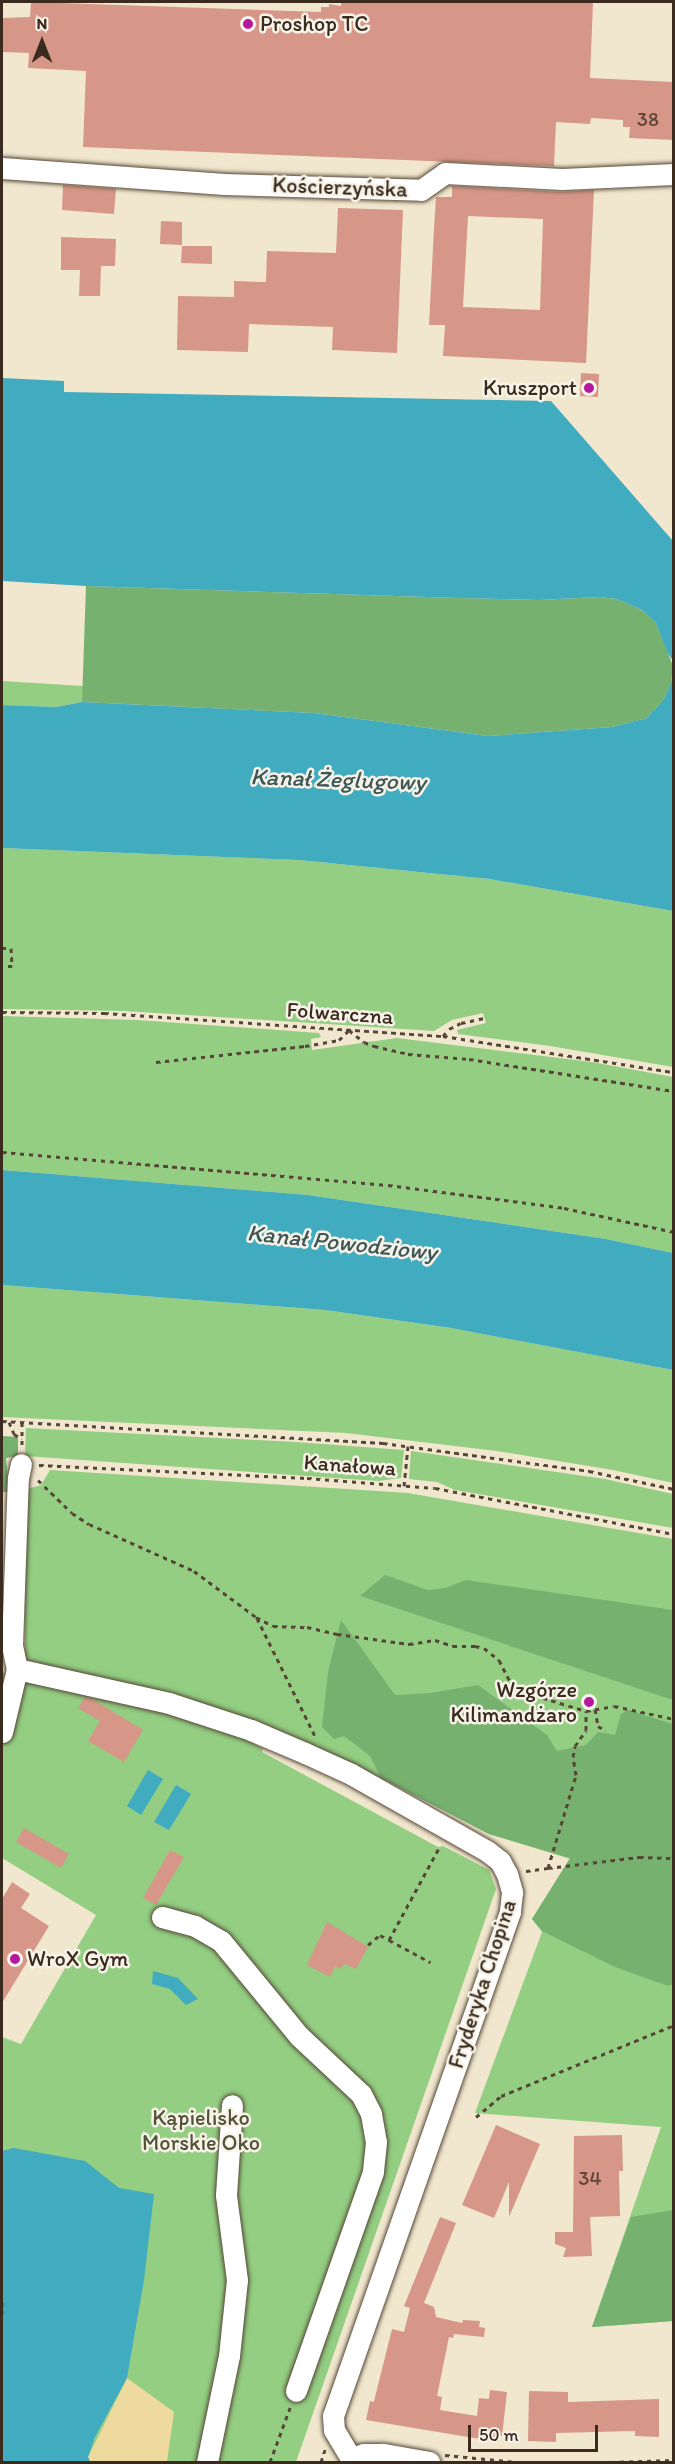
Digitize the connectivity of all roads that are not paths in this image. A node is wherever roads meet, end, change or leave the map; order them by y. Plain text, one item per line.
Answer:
1 (2, 168) edge
2 (674, 174) edge
3 (21, 1464) road end
4 (17, 1669) junction
5 (2, 1732) edge
6 (162, 1917) dead end
7 (232, 2105) dead end
8 (296, 2391) road end
9 (349, 2460) edge
10 (207, 2463) edge
11 (429, 2463) edge

1 - 2 street, Kościerzyńska
3 - 4 street
4 - 5 street
4 - 9 street, Fryderyka Chopina
6 - 8 street
7 - 10 street
9 - 11 street

